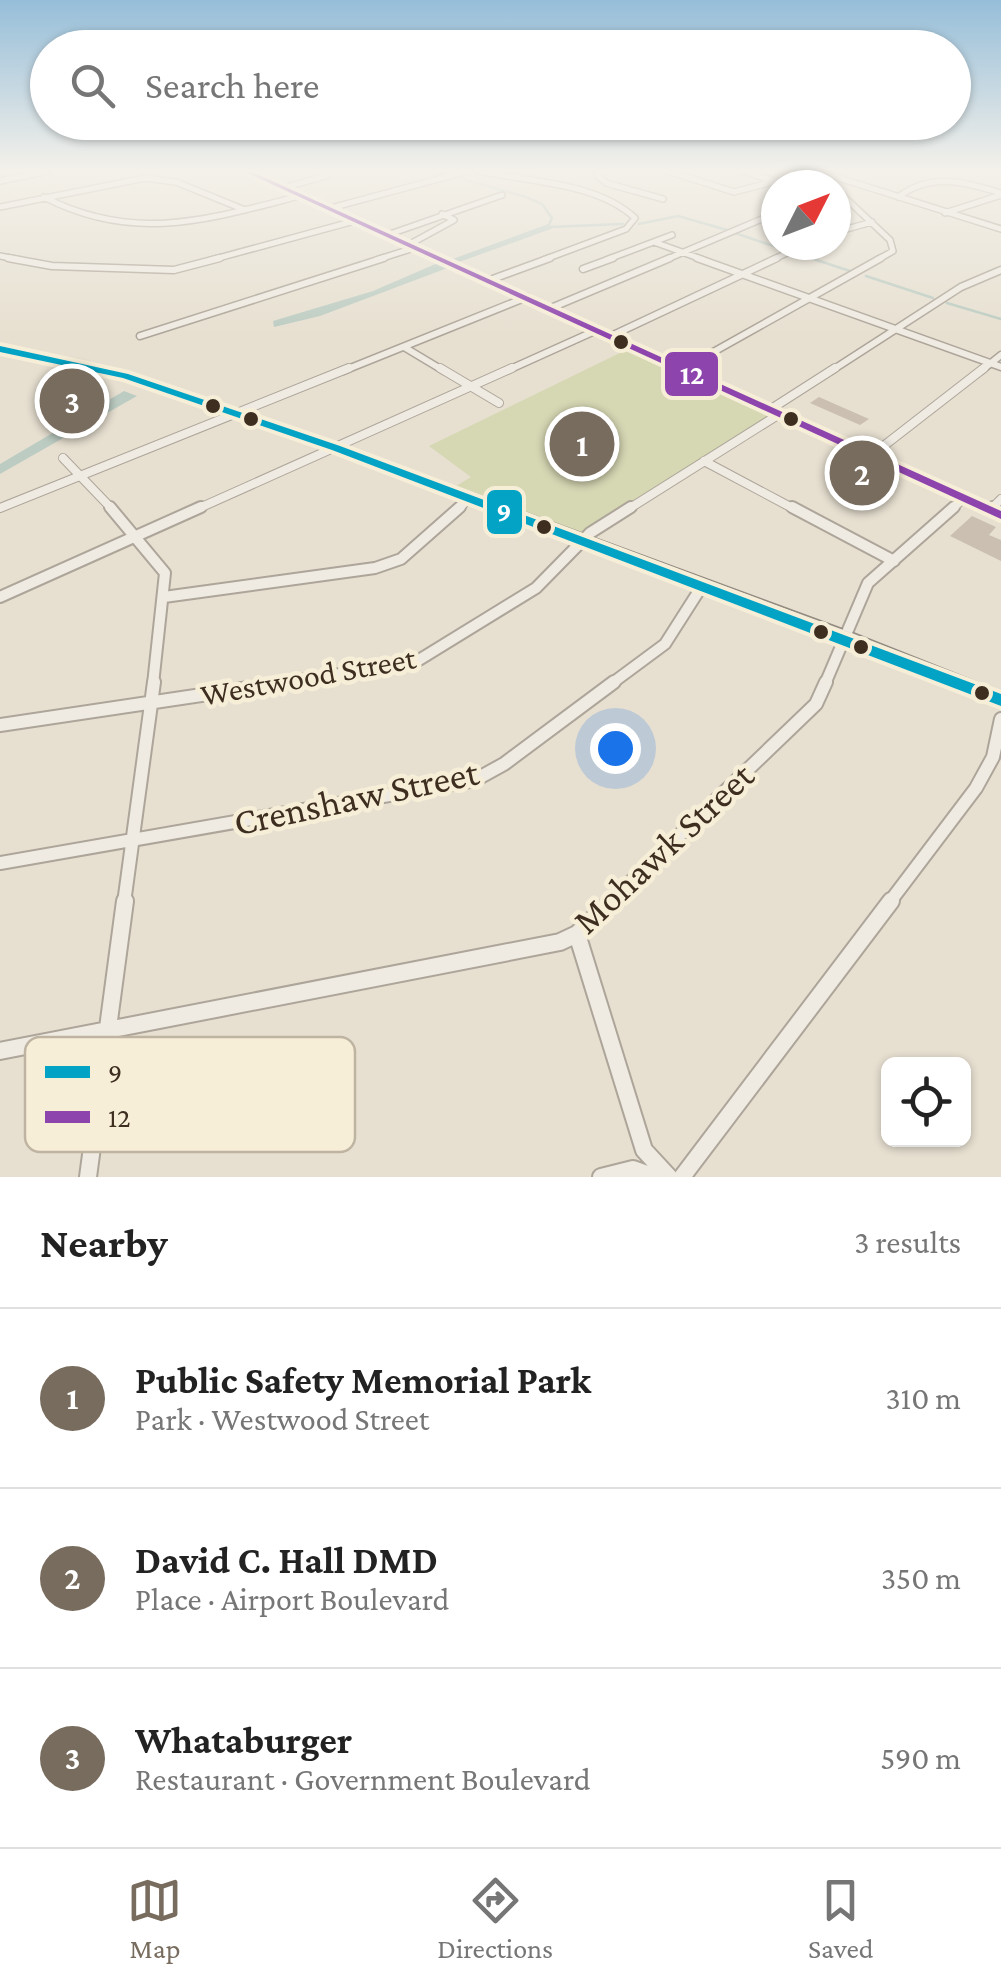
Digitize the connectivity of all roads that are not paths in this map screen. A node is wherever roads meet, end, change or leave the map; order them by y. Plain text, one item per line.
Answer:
1 (134, 226) edge
2 (162, 226) edge
3 (337, 226) edge
4 (372, 226) edge
5 (411, 226) edge
6 (445, 226) edge
7 (629, 226) edge
8 (747, 226) edge
9 (875, 226) edge
10 (390, 234) junction
11 (672, 235) dead end
12 (654, 242) junction
13 (414, 245) junction
14 (683, 252) junction
15 (0, 256) edge
16 (773, 260) edge
17 (583, 270) dead end
18 (1001, 270) edge
19 (744, 274) junction
20 (490, 280) junction
21 (528, 297) junction
22 (810, 298) junction
23 (551, 308) junction
24 (597, 330) junction
25 (896, 330) junction
26 (140, 336) dead end
27 (611, 336) junction
28 (404, 348) junction
29 (0, 349) edge
30 (1001, 355) edge
31 (991, 363) junction
32 (1001, 366) edge
33 (683, 368) junction
34 (470, 386) junction
35 (499, 403) dead end
36 (776, 411) junction
37 (236, 414) junction
38 (336, 448) junction
39 (872, 456) junction
40 (63, 458) dead end
41 (704, 461) junction
42 (81, 476) junction
43 (471, 496) junction
44 (964, 498) junction
45 (1001, 499) edge
46 (0, 508) edge
47 (996, 512) edge
48 (136, 536) junction
49 (582, 540) junction
50 (894, 561) junction
51 (702, 586) junction
52 (0, 597) edge
53 (164, 597) junction
54 (845, 638) junction
55 (1001, 700) edge
56 (150, 703) junction
57 (1001, 719) edge
58 (0, 725) edge
59 (131, 841) junction
60 (0, 863) edge
61 (577, 934) junction
62 (108, 1030) junction
63 (72, 1037) edge
64 (107, 1037) edge
65 (25, 1046) edge
66 (0, 1051) edge
67 (91, 1152) edge
68 (88, 1177) edge
69 (601, 1177) edge
70 (655, 1177) edge
71 (669, 1177) edge
72 (682, 1177) edge

1 - 2 street
3 - 15 street
4 - 10 main road
5 - 10 street
6 - 13 street
7 - 20 street
8 - 14 street
9 - 22 street
10 - 13 main road
11 - 12 street
12 - 14 street
12 - 17 street
13 - 20 main road
13 - 26 street
14 - 19 street
14 - 23 street
16 - 19 street
18 - 25 street, Westwood Street
19 - 22 street
19 - 27 street
20 - 21 main road
21 - 23 main road
21 - 28 street
22 - 25 street
22 - 33 street
23 - 24 main road
24 - 27 main road
24 - 34 street
25 - 31 street
25 - 36 street, Westwood Street
27 - 33 main road
28 - 34 street
28 - 37 street
29 - 37 main road
30 - 31 street
31 - 32 street
31 - 39 street
33 - 36 main road
34 - 35 street
34 - 38 street
36 - 39 main road
36 - 41 street, Westwood Street
37 - 38 main road
37 - 42 street
38 - 43 main road
38 - 48 street
39 - 44 main road
40 - 42 street
41 - 49 street, Westwood Street
41 - 50 street
42 - 46 street
42 - 48 street
43 - 49 main road
43 - 53 street
44 - 47 main road
44 - 50 street, Mohawk Street
45 - 47 street
48 - 52 street
48 - 53 street
49 - 51 main road
49 - 56 street, Westwood Street
50 - 54 street, Mohawk Street
51 - 54 main road
51 - 59 street, Crenshaw Street
53 - 56 street
54 - 55 main road
54 - 61 street, Mohawk Street
56 - 58 street, Westwood Street
56 - 59 street
57 - 72 street
59 - 60 street, Crenshaw Street
59 - 62 street
61 - 62 street, Mohawk Street
61 - 71 street
62 - 63 street, Mohawk Street
62 - 64 street
65 - 66 street, Mohawk Street
67 - 68 street
69 - 70 street

